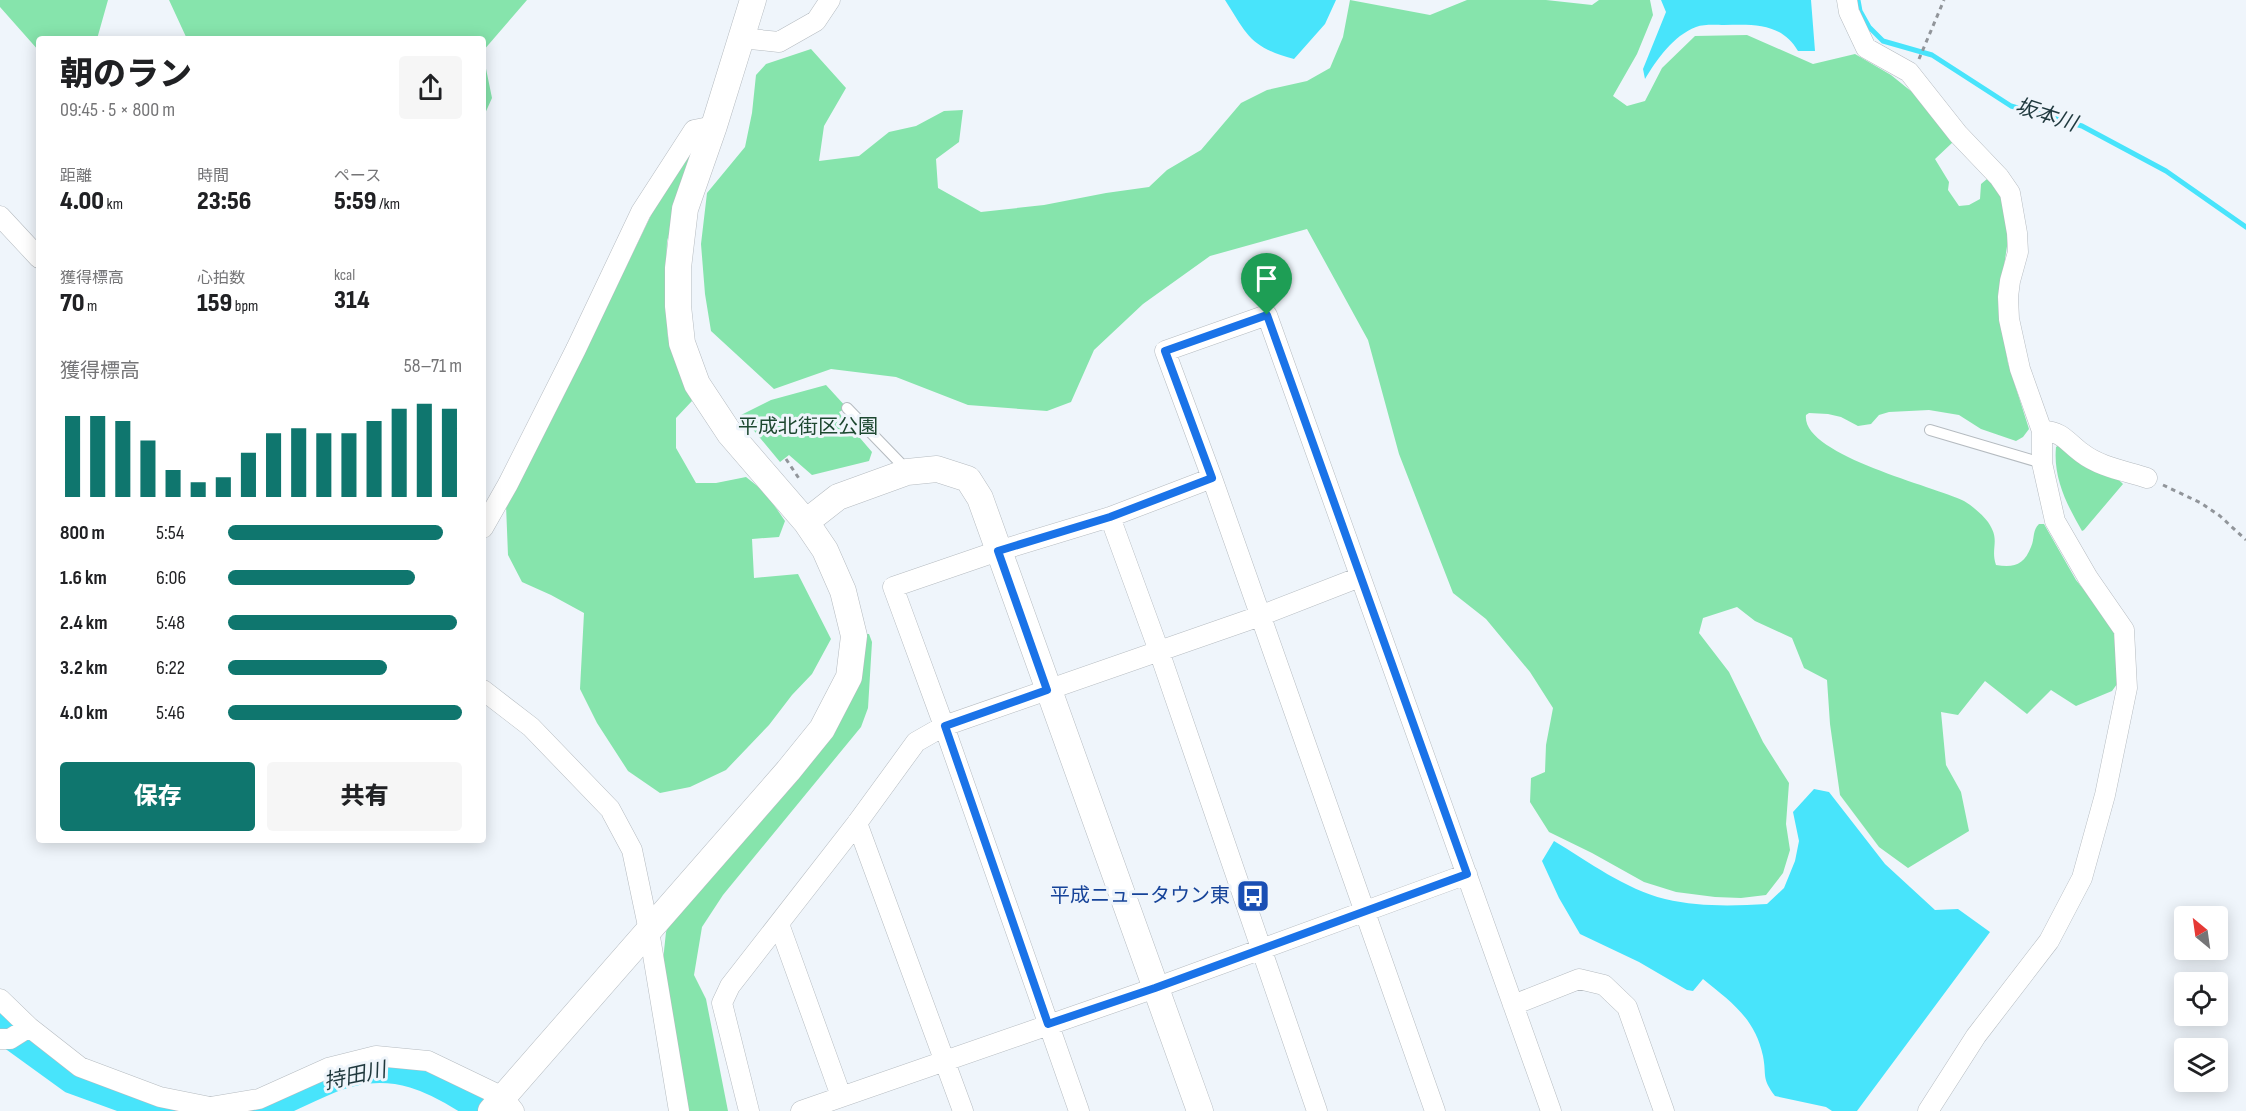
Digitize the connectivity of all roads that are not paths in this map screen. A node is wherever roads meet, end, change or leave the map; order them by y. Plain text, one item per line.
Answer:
1 (753, 0) edge
2 (830, 0) edge
3 (1847, 0) edge
4 (741, 38) junction
5 (714, 126) junction
6 (0, 216) edge
7 (36, 255) edge
8 (847, 408) dead end
9 (1930, 430) dead end
10 (2042, 431) junction
11 (2042, 463) junction
12 (909, 472) junction
13 (1212, 478) junction
14 (2147, 478) road end
15 (1110, 517) junction
16 (806, 522) junction
17 (486, 523) edge
18 (998, 551) junction
19 (1360, 577) junction
20 (1260, 616) junction
21 (1159, 651) junction
22 (1047, 690) junction
23 (486, 692) edge
24 (945, 726) junction
25 (857, 823) junction
26 (1467, 874) junction
27 (1364, 911) junction
28 (778, 924) junction
29 (649, 931) junction
30 (1260, 948) junction
31 (1155, 988) junction
32 (0, 999) edge
33 (1512, 1005) junction
34 (1048, 1024) junction
35 (10, 1035) edge
36 (945, 1062) junction
37 (841, 1096) junction
38 (501, 1106) edge
39 (679, 1111) edge
40 (749, 1111) edge
41 (801, 1111) edge
42 (963, 1111) edge
43 (1079, 1111) edge
44 (1200, 1111) edge
45 (1317, 1111) edge
46 (1435, 1111) edge
47 (1551, 1111) edge
48 (1664, 1111) edge
49 (1928, 1111) edge

1 - 4 street
2 - 4 street
3 - 10 street
4 - 5 street
5 - 16 street
5 - 17 street
6 - 7 street
8 - 12 lane
9 - 11 lane
10 - 11 street
10 - 14 street
11 - 49 street
12 - 16 street
12 - 18 street
13 - 15 street
13 - 19 street
13 - 20 street
15 - 18 street
15 - 21 street
16 - 29 street
18 - 22 street
18 - 24 street
19 - 20 street
19 - 26 street
20 - 21 street
20 - 27 street
21 - 22 street
21 - 30 street
22 - 24 street
22 - 31 street
23 - 29 street
24 - 25 street
24 - 34 street
25 - 28 street
25 - 36 street
26 - 27 street
26 - 33 street
27 - 30 street
27 - 46 street
28 - 37 street
28 - 40 street
29 - 38 street
29 - 39 street
30 - 31 street
30 - 45 street
31 - 34 street
31 - 44 street
32 - 35 street
33 - 47 street
33 - 48 street
34 - 36 street
34 - 43 street
35 - 38 street
36 - 37 street
36 - 42 street
37 - 41 street

